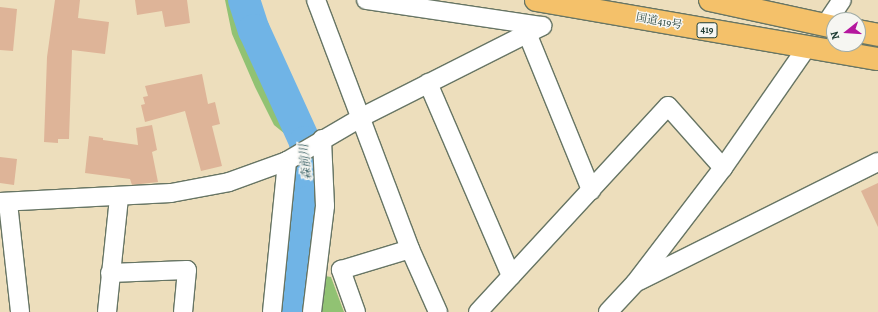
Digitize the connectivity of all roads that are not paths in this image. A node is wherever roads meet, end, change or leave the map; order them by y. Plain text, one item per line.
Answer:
1 (316, 0) edge
2 (366, 0) edge
3 (536, 0) edge
4 (710, 0) edge
5 (835, 12) edge
6 (527, 33) junction
7 (866, 33) edge
8 (878, 35) edge
9 (807, 47) junction
10 (878, 59) edge
11 (428, 83) junction
12 (362, 117) junction
13 (322, 139) junction
14 (287, 161) junction
15 (878, 162) edge
16 (723, 168) junction
17 (591, 190) junction
18 (119, 197) junction
19 (4, 203) edge
20 (410, 249) junction
21 (110, 273) junction
22 (511, 276) junction
23 (636, 283) junction
24 (20, 312) edge
25 (107, 312) edge
26 (183, 312) edge
27 (272, 312) edge
28 (312, 312) edge
29 (356, 312) edge
30 (438, 312) edge
31 (478, 312) edge
32 (608, 312) edge

1 - 12 street
2 - 6 street
3 - 9 highway, 国道419号 / 419
4 - 5 highway
6 - 11 street
6 - 17 street
7 - 8 highway
9 - 10 highway, 国道419号 / 419
9 - 16 street
11 - 12 street
11 - 22 street
12 - 13 street
12 - 20 street
13 - 14 street
13 - 28 street
14 - 18 street
14 - 27 street
15 - 23 street
16 - 17 street
16 - 23 street
17 - 22 street
18 - 19 street
18 - 21 street
19 - 24 street
20 - 29 street
20 - 30 street
21 - 25 street
21 - 26 street
22 - 31 street
23 - 32 street

